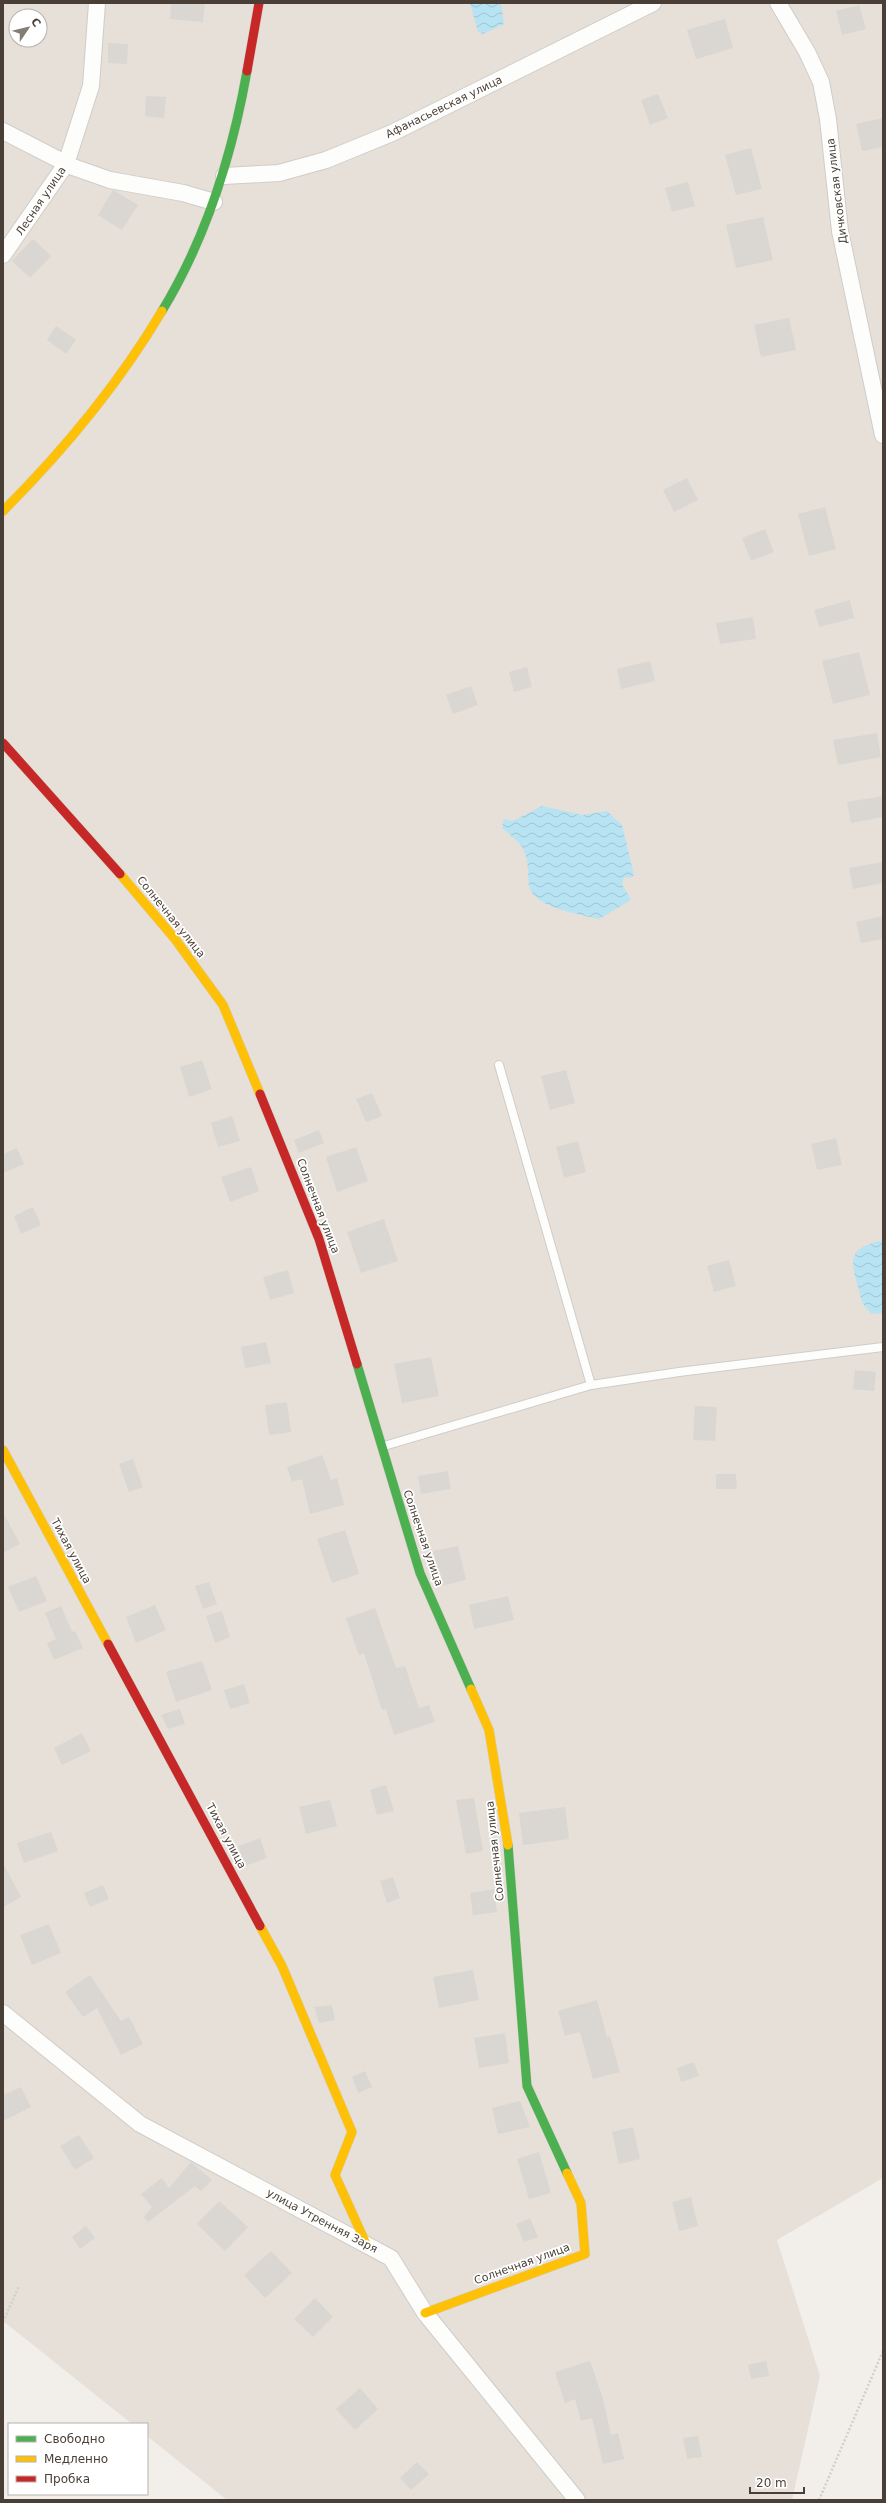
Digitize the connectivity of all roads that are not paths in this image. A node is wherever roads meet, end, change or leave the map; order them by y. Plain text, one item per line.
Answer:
1 (97, 3) edge
2 (259, 3) edge
3 (653, 3) edge
4 (778, 3) edge
5 (3, 131) edge
6 (66, 164) junction
7 (224, 176) junction
8 (214, 202) junction
9 (3, 255) edge
10 (883, 435) edge
11 (3, 511) edge
12 (3, 743) edge
13 (499, 1065) dead end
14 (883, 1347) edge
15 (591, 1385) junction
16 (381, 1447) junction
17 (3, 1450) edge
18 (3, 2013) edge
19 (367, 2246) junction
20 (425, 2313) junction
21 (577, 2500) edge

1 - 6 street, Лесная улица
2 - 7 street
3 - 7 street, Афанасьевская улица
4 - 10 street, Дичковская улица
5 - 6 street
6 - 8 street
6 - 9 street, Лесная улица
7 - 8 street
8 - 11 street
12 - 16 street, Солнечная улица
13 - 15 lane
14 - 15 lane
15 - 16 lane
16 - 20 street, Солнечная улица
17 - 19 street, Тихая улица
18 - 19 street, улица Утренняя Заря
19 - 20 street, улица Утренняя Заря
20 - 21 street, улица Утренняя Заря

